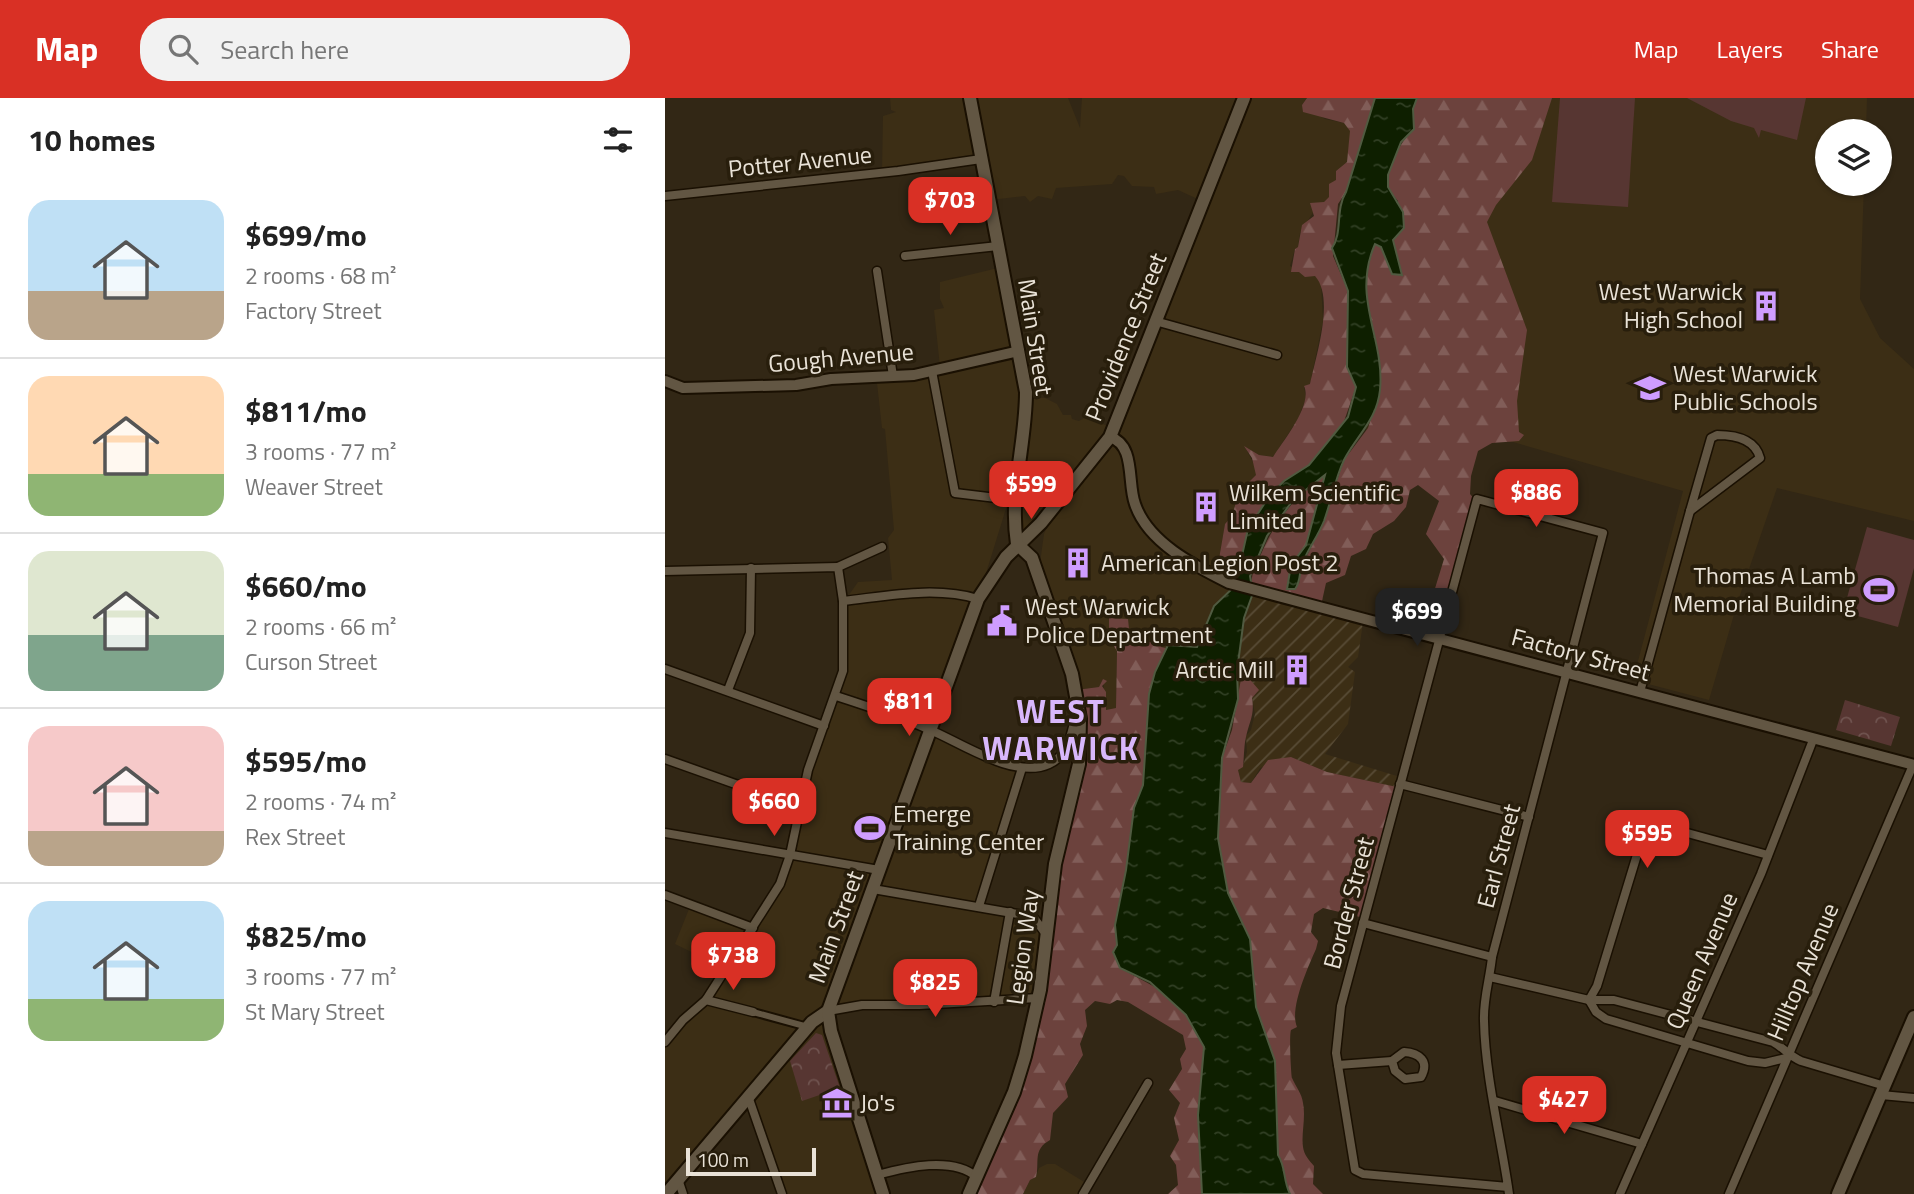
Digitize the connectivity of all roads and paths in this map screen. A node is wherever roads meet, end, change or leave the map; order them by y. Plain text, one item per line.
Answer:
1 (969, 98) edge
2 (1244, 98) edge
3 (981, 159) junction
4 (665, 196) edge
5 (998, 246) junction
6 (905, 256) dead end
7 (877, 271) dead end
8 (1155, 321) junction
9 (1019, 351) junction
10 (1277, 355) dead end
11 (932, 371) junction
12 (893, 376) junction
13 (665, 381) edge
14 (1110, 437) junction
15 (1013, 500) junction
16 (1690, 511) junction
17 (1603, 533) joint
18 (1017, 544) junction
19 (882, 547) dead end
20 (838, 567) junction
21 (751, 568) junction
22 (665, 571) edge
23 (978, 599) junction
24 (843, 601) junction
25 (1438, 638) junction
26 (665, 669) edge
27 (1569, 673) junction
28 (728, 690) junction
29 (1640, 692) junction
30 (836, 696) junction
31 (1077, 708) junction
32 (824, 726) junction
33 (931, 730) junction
34 (1813, 740) junction
35 (665, 759) edge
36 (1914, 765) edge
37 (1023, 768) junction
38 (1400, 784) junction
39 (800, 807) junction
40 (1529, 817) junction
41 (665, 833) edge
42 (790, 855) junction
43 (1768, 855) junction
44 (879, 870) junction
45 (873, 889) junction
46 (665, 895) edge
47 (979, 906) junction
48 (1010, 912) junction
49 (1363, 923) junction
50 (753, 928) junction
51 (1046, 934) junction
52 (1492, 957) junction
53 (1490, 977) junction
54 (1038, 998) junction
55 (1589, 999) junction
56 (706, 1000) junction
57 (994, 1002) junction
58 (828, 1011) junction
59 (753, 1012) joint
60 (1914, 1017) edge
61 (1696, 1021) junction
62 (808, 1027) junction
63 (665, 1042) edge
64 (1688, 1042) junction
65 (1789, 1056) junction
66 (1392, 1061) dead end
67 (1338, 1065) junction
68 (1149, 1083) dead end
69 (1883, 1090) junction
70 (748, 1096) junction
71 (1914, 1098) edge
72 (1495, 1101) junction
73 (1641, 1144) junction
74 (877, 1175) junction
75 (977, 1177) junction
76 (678, 1179) junction
77 (1509, 1191) edge
78 (666, 1194) edge
79 (683, 1194) edge
80 (782, 1194) edge
81 (883, 1194) edge
82 (969, 1194) edge
83 (1083, 1194) edge
84 (1620, 1194) edge
85 (1728, 1194) edge
86 (1838, 1194) edge

1 - 3 main road, Main Street
2 - 8 main road, Providence Street
3 - 4 street, Potter Avenue
3 - 5 main road, Main Street
5 - 6 street
5 - 9 main road, Main Street
7 - 12 street
8 - 10 street
8 - 14 main road, Providence Street
9 - 11 street, Gough Avenue
9 - 15 main road, Main Street
11 - 12 street, Gough Avenue
11 - 15 street
12 - 13 street, Gough Avenue
14 - 18 main road, Providence Street
14 - 25 street, Factory Street
15 - 18 main road
16 - 16 street
16 - 29 street
17 - 25 street, Border Street
17 - 27 street, Earl Street
18 - 23 main road, Providence Street
18 - 31 main road, Legion Way
19 - 20 street
20 - 21 street
20 - 24 street
21 - 22 street
21 - 28 street
23 - 24 street
23 - 33 main road, Main Street
24 - 30 street
25 - 27 street, Factory Street
25 - 38 street, Border Street
26 - 28 street
27 - 29 street, Factory Street
27 - 40 street, Earl Street
28 - 32 street
29 - 34 street, Factory Street
30 - 32 street
30 - 33 street
31 - 37 street
31 - 51 main road, Legion Way
32 - 39 street
33 - 37 street
33 - 44 main road, Main Street
34 - 36 street, Factory Street
34 - 43 street, Queen Avenue
35 - 39 street
36 - 65 street, Hilltop Avenue
37 - 47 street
38 - 40 street
38 - 49 street, Border Street
39 - 42 street
40 - 52 street, Earl Street
41 - 42 street
42 - 44 street
42 - 50 street
43 - 55 street
43 - 61 street, Queen Avenue
44 - 45 main road, Main Street
45 - 47 street
45 - 58 main road, Main Street
46 - 50 street
47 - 48 street
48 - 51 street
48 - 57 street
49 - 52 street
49 - 67 street, Border Street
50 - 56 street
51 - 54 main road, Legion Way
52 - 53 street, Earl Street
53 - 55 street
53 - 72 street, Earl Street
54 - 57 street
54 - 75 main road, Legion Way
55 - 61 street
55 - 64 street
56 - 59 street
56 - 63 street
57 - 58 street
58 - 62 main road
58 - 74 main road, Main Street
59 - 62 street
60 - 69 main road
61 - 64 street, Queen Avenue
61 - 65 street
62 - 70 main road
64 - 65 street
64 - 73 street, Queen Avenue
65 - 69 street
65 - 85 street, Hilltop Avenue
66 - 67 street
67 - 77 street, Border Street
68 - 83 street
69 - 71 street
69 - 86 main road
70 - 76 main road
70 - 80 street
72 - 73 street
72 - 77 street, Earl Street
73 - 84 street, Queen Avenue
74 - 75 street
74 - 81 main road, Main Street
75 - 82 main road, Legion Way
76 - 78 main road
76 - 79 street

